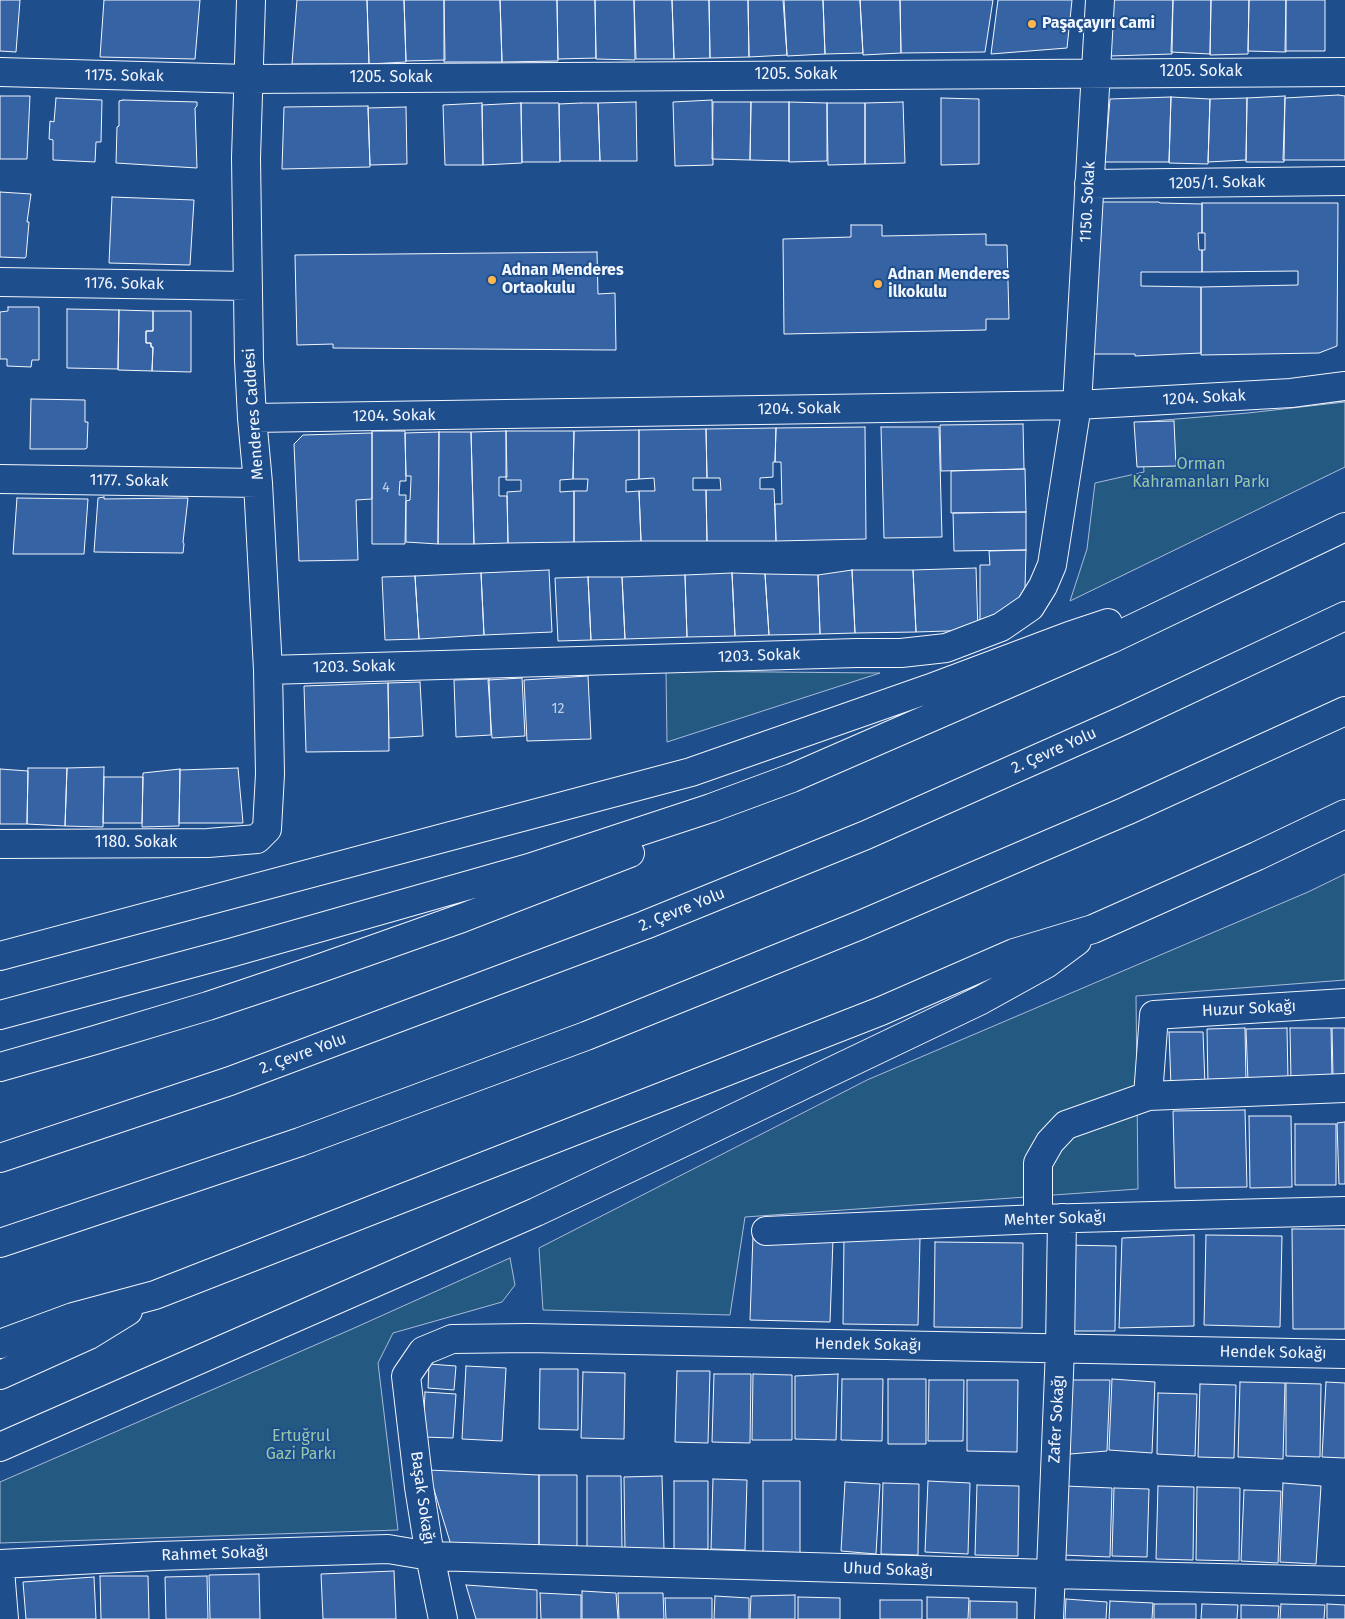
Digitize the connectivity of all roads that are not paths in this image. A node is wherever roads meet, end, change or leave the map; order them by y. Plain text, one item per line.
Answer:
1 (251, 0) edge
2 (1100, 0) edge
3 (0, 72) edge
4 (1345, 72) edge
5 (1095, 73) junction
6 (248, 79) junction
7 (1345, 181) edge
8 (1089, 184) junction
9 (0, 282) edge
10 (248, 286) junction
11 (1345, 386) edge
12 (1077, 405) junction
13 (252, 418) junction
14 (0, 479) edge
15 (258, 483) junction
16 (1345, 527) edge
17 (1219, 588) junction
18 (1345, 616) edge
19 (268, 670) junction
20 (1345, 711) edge
21 (792, 778) junction
22 (1345, 814) edge
23 (267, 829) joint
24 (0, 844) edge
25 (1093, 929) junction
26 (0, 956) edge
27 (1345, 1003) edge
28 (0, 1015) edge
29 (0, 1067) edge
30 (1345, 1088) edge
31 (1148, 1096) junction
32 (0, 1158) edge
33 (1345, 1210) edge
34 (1050, 1219) junction
35 (766, 1231) dead end
36 (0, 1243) edge
37 (155, 1295) junction
38 (0, 1344) edge
39 (1060, 1349) junction
40 (1345, 1354) edge
41 (0, 1376) edge
42 (406, 1376) joint
43 (0, 1447) edge
44 (430, 1556) junction
45 (0, 1564) edge
46 (0, 1570) edge
47 (1050, 1574) junction
48 (1345, 1581) edge
49 (4, 1619) edge
50 (443, 1619) edge
51 (1049, 1619) edge

1 - 6 main road, Menderes Caddesi
2 - 5 main road, 1150. Sokak
3 - 6 main road, 1175. Sokak
4 - 5 main road, 1205. Sokak
5 - 6 main road, 1205. Sokak
5 - 8 main road, 1150. Sokak
6 - 10 main road, Menderes Caddesi
7 - 8 main road, 1205/1. Sokak
8 - 12 main road, 1150. Sokak
9 - 10 main road, 1176. Sokak
10 - 13 main road, Menderes Caddesi
11 - 12 main road, 1204. Sokak
12 - 13 main road, 1204. Sokak
12 - 19 main road, 1203. Sokak
13 - 15 main road, Menderes Caddesi
14 - 15 main road, 1177. Sokak
15 - 19 main road, Menderes Caddesi
16 - 17 main road
17 - 21 main road
17 - 26 main road
18 - 32 main road, 2. Çevre Yolu
19 - 23 main road, Menderes Caddesi
20 - 36 main road
21 - 28 main road
21 - 29 main road
22 - 25 main road
23 - 24 main road, 1180. Sokak
25 - 37 main road
25 - 43 main road
27 - 31 main road, Huzur Sokağı
30 - 31 main road, Zafer Sokağı
31 - 34 main road, Zafer Sokağı
33 - 34 main road, Mehter Sokağı
34 - 35 main road, Mehter Sokağı
34 - 39 main road, Zafer Sokağı
37 - 38 main road
37 - 41 main road
39 - 40 main road, Hendek Sokağı
39 - 42 main road, Hendek Sokağı
39 - 47 main road, Zafer Sokağı
42 - 44 main road, Başak Sokağı
44 - 45 main road, Rahmet Sokağı
44 - 47 main road, Uhud Sokağı
44 - 50 main road, Başak Sokağı
46 - 49 main road
47 - 48 main road, Uhud Sokağı
47 - 51 main road, Zafer Sokağı

